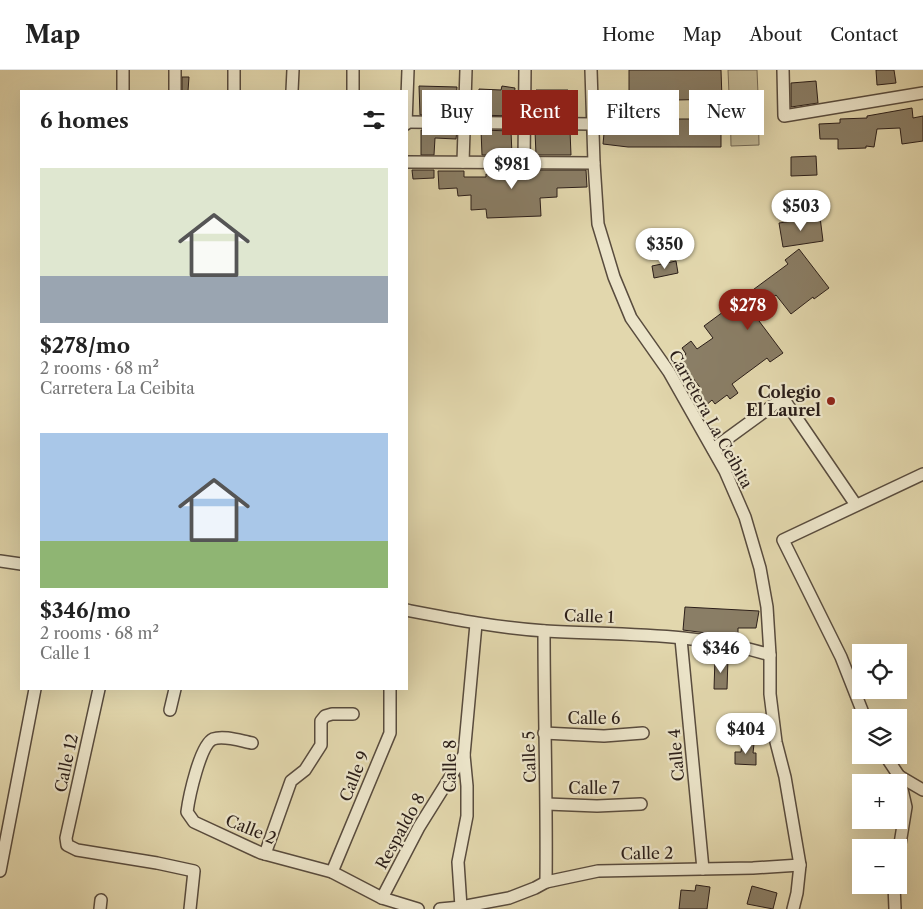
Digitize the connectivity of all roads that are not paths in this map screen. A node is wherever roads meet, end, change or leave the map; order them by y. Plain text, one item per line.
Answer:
1 (123, 70) edge
2 (175, 70) edge
3 (234, 70) edge
4 (293, 70) edge
5 (353, 70) edge
6 (408, 70) edge
7 (466, 70) edge
8 (526, 70) edge
9 (591, 70) edge
10 (783, 70) edge
11 (123, 90) edge
12 (175, 90) edge
13 (234, 90) edge
14 (292, 90) edge
15 (353, 90) edge
16 (407, 90) edge
17 (465, 90) edge
18 (526, 90) edge
19 (591, 90) edge
20 (923, 93) edge
21 (408, 123) edge
22 (422, 123) edge
23 (464, 135) edge
24 (525, 135) edge
25 (593, 135) edge
26 (524, 161) junction
27 (408, 162) edge
28 (463, 162) junction
29 (594, 163) junction
30 (712, 449) junction
31 (923, 474) edge
32 (856, 505) junction
33 (0, 561) edge
34 (20, 564) edge
35 (408, 610) edge
36 (476, 624) junction
37 (544, 630) junction
38 (681, 638) junction
39 (770, 655) junction
40 (35, 690) edge
41 (99, 690) edge
42 (175, 690) edge
43 (390, 690) edge
44 (861, 709) edge
45 (170, 710) dead end
46 (353, 714) dead end
47 (544, 733) junction
48 (643, 733) dead end
49 (252, 743) dead end
50 (464, 755) junction
51 (907, 781) edge
52 (923, 790) edge
53 (547, 804) junction
54 (641, 804) dead end
55 (265, 854) junction
56 (800, 865) junction
57 (703, 869) junction
58 (0, 870) edge
59 (332, 872) junction
60 (546, 882) junction
61 (894, 894) edge
62 (382, 898) junction
63 (461, 907) junction
64 (190, 909) edge
65 (418, 909) edge
66 (440, 909) edge
67 (793, 909) edge
68 (894, 909) edge

1 - 11 street
2 - 12 street
3 - 13 street
4 - 14 street
5 - 15 street
6 - 16 street
7 - 17 street
8 - 18 street
9 - 19 street, Carretera La Ceibita
10 - 20 street
21 - 22 street
23 - 28 street
24 - 26 street
25 - 29 street, Carretera La Ceibita
26 - 28 street
26 - 29 street
27 - 28 street
29 - 30 street, Carretera La Ceibita
30 - 32 street
30 - 39 street, Carretera La Ceibita
31 - 32 street
32 - 44 street
33 - 34 street
35 - 36 street, Calle 1
36 - 37 street, Calle 1
36 - 50 street, Calle 8
37 - 38 street, Calle 1
37 - 47 street, Calle 5
38 - 39 street, Calle 1
38 - 57 street, Calle 4
39 - 56 street, Carretera La Ceibita
40 - 58 street
41 - 64 street, Calle 12
42 - 45 street
43 - 59 street, Calle 9
46 - 55 street
47 - 48 street, Calle 6
47 - 53 street, Calle 5
49 - 55 street, Calle 2
50 - 62 street, Respaldo 8
50 - 63 street, Calle 8
51 - 52 street
53 - 54 street, Calle 7
53 - 60 street, Calle 5
55 - 59 street, Calle 2
56 - 57 street, Calle 2
56 - 67 street, Carretera La Ceibita
57 - 60 street, Calle 2
59 - 62 street, Calle 2
60 - 63 street, Calle 2
61 - 68 street
62 - 65 street, Calle 2
63 - 66 street, Calle 2

